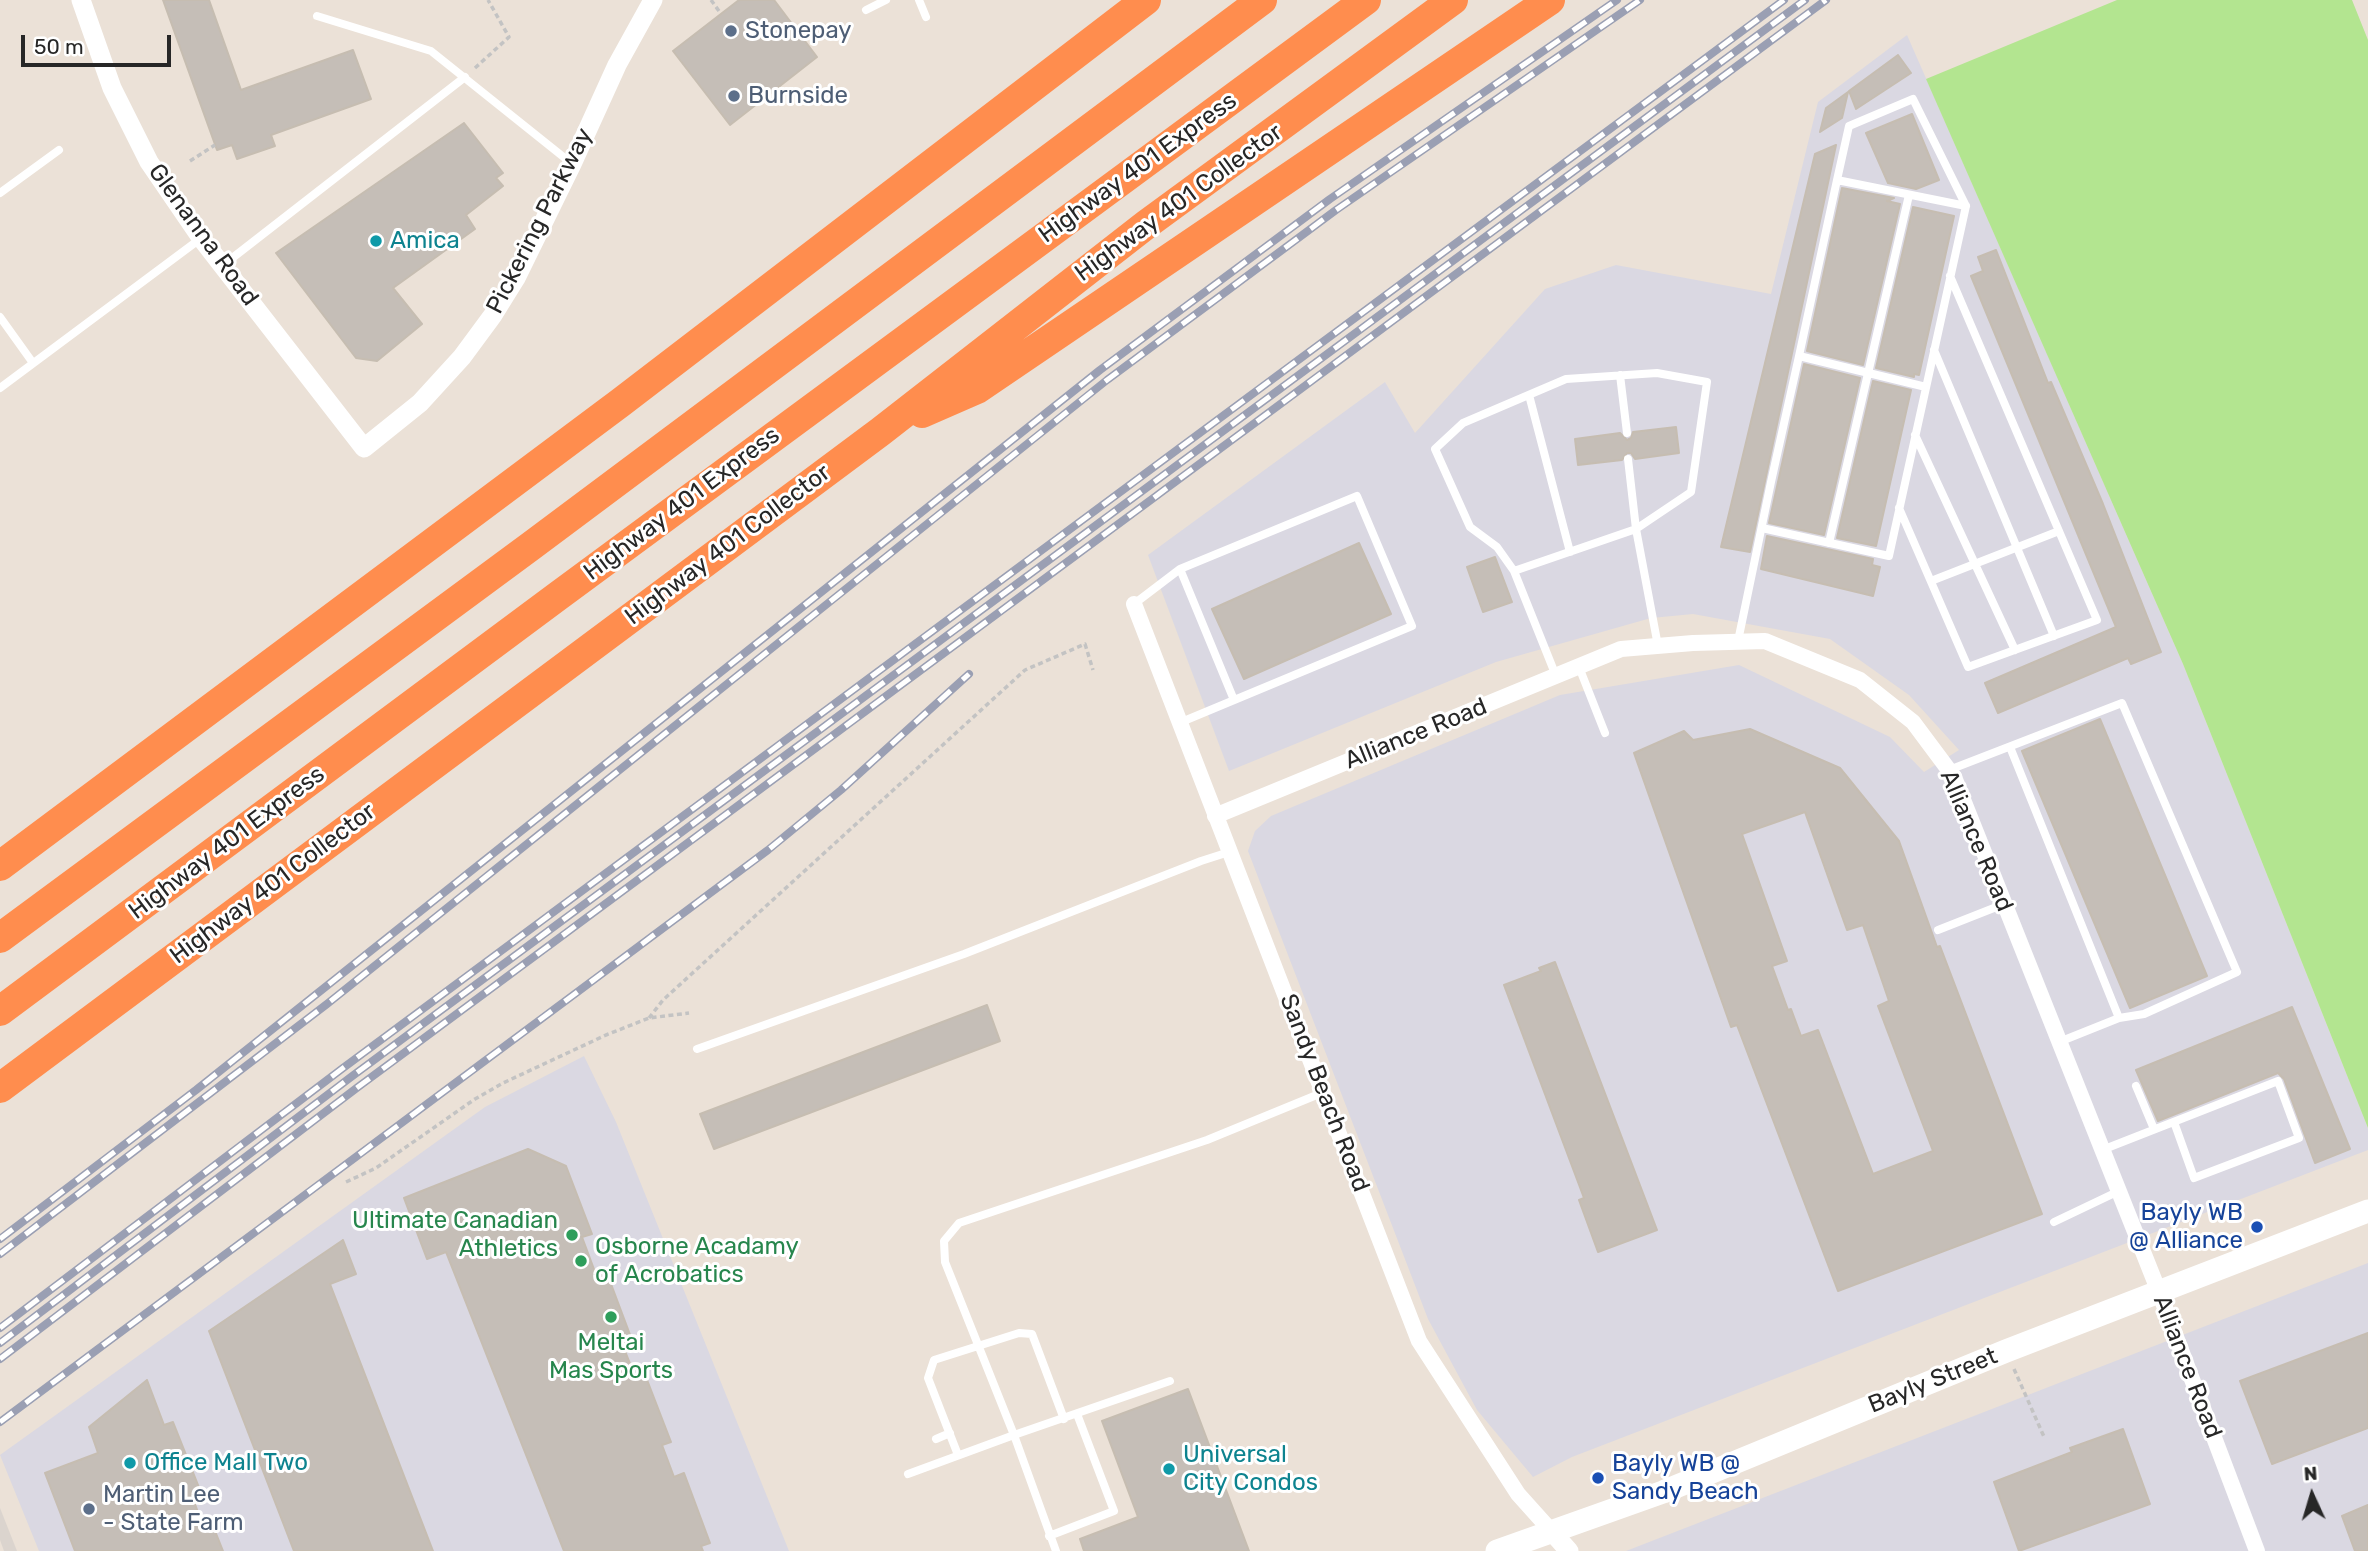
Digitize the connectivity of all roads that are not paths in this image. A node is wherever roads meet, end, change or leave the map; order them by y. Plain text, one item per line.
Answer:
1 (81, 0) edge
2 (653, 0) edge
3 (886, 0) edge
4 (919, 0) edge
5 (1146, 0) edge
6 (1262, 0) edge
7 (1366, 0) edge
8 (1453, 0) edge
9 (1550, 0) edge
10 (866, 10) dead end
11 (317, 16) dead end
12 (926, 17) dead end
13 (465, 77) junction
14 (59, 150) dead end
15 (572, 164) junction
16 (1838, 180) junction
17 (0, 193) edge
18 (1909, 195) junction
19 (1966, 206) junction
20 (201, 238) junction
21 (222, 266) junction
22 (1950, 276) junction
23 (0, 317) edge
24 (1934, 350) junction
25 (1799, 356) junction
26 (33, 363) junction
27 (1869, 373) junction
28 (1620, 376) junction
29 (1926, 387) junction
30 (0, 388) edge
31 (1529, 395) junction
32 (880, 432) junction
33 (1627, 433) dead end
34 (1915, 435) junction
35 (364, 448) joint
36 (1628, 459) dead end
37 (1899, 508) junction
38 (1762, 528) junction
39 (1636, 529) junction
40 (2059, 531) junction
41 (1829, 543) junction
42 (2017, 547) junction
43 (1570, 552) junction
44 (1975, 564) junction
45 (1180, 569) junction
46 (1514, 571) junction
47 (1931, 581) junction
48 (1134, 604) joint
49 (2054, 636) junction
50 (1738, 641) junction
51 (1658, 646) junction
52 (2015, 650) junction
53 (1579, 667) junction
54 (1556, 676) junction
55 (1234, 700) junction
56 (1179, 723) junction
57 (1605, 733) dead end
58 (2010, 747) junction
59 (1949, 770) junction
60 (1215, 816) junction
61 (1229, 852) junction
62 (1, 865) edge
63 (2004, 904) junction
64 (1938, 930) dead end
65 (0, 938) edge
66 (0, 1012) edge
67 (2119, 1018) junction
68 (2059, 1042) junction
69 (697, 1049) dead end
70 (2136, 1086) dead end
71 (0, 1088) edge
72 (1324, 1092) junction
73 (2174, 1122) junction
74 (2154, 1129) junction
75 (2102, 1150) junction
76 (2119, 1191) junction
77 (2368, 1211) edge
78 (2054, 1222) dead end
79 (2159, 1292) junction
80 (976, 1346) junction
81 (1170, 1381) dead end
82 (1077, 1414) junction
83 (1064, 1419) junction
84 (950, 1433) junction
85 (1014, 1435) junction
86 (936, 1439) dead end
87 (958, 1455) junction
88 (908, 1474) dead end
89 (1553, 1533) junction
90 (1049, 1536) junction
91 (1056, 1551) edge
92 (1497, 1551) edge
93 (1569, 1551) edge
94 (2257, 1551) edge

1 - 20 street, Glenanna Road
2 - 15 street, Pickering Parkway
3 - 10 lane
4 - 12 lane
5 - 62 highway
6 - 65 highway
7 - 66 highway, Highway 401 Express
8 - 32 highway, Highway 401 Collector
9 - 32 highway
11 - 13 lane
13 - 15 lane
13 - 21 lane
14 - 17 lane
15 - 35 street, Pickering Parkway
16 - 18 lane
16 - 19 lane
16 - 25 lane
18 - 19 lane
18 - 27 lane
19 - 22 lane
20 - 21 street, Glenanna Road
20 - 26 lane
21 - 35 street, Glenanna Road
22 - 24 lane
22 - 40 lane
23 - 26 lane
24 - 29 lane
24 - 42 lane
25 - 27 lane
25 - 38 lane
26 - 30 lane
27 - 29 lane
27 - 41 lane
28 - 31 lane
28 - 33 lane
28 - 39 lane
29 - 34 lane
31 - 43 lane
31 - 46 lane
32 - 71 highway, Highway 401 Collector
34 - 37 lane
34 - 44 lane
36 - 39 lane
37 - 41 lane
37 - 47 lane
38 - 41 lane
38 - 50 lane
39 - 43 lane
39 - 51 lane
40 - 42 lane
40 - 49 lane
42 - 44 lane
42 - 49 lane
43 - 46 lane
44 - 47 lane
44 - 52 lane
45 - 48 lane
45 - 55 lane
45 - 55 lane
46 - 54 lane
47 - 52 lane
48 - 56 street, Sandy Beach Road
49 - 52 lane
50 - 51 street, Alliance Road
50 - 59 street, Alliance Road
51 - 53 street, Alliance Road
53 - 54 street, Alliance Road
53 - 57 lane
54 - 60 street, Alliance Road
55 - 56 lane
56 - 60 street, Sandy Beach Road
58 - 59 lane
58 - 67 lane
58 - 67 lane
59 - 63 street, Alliance Road
60 - 61 street, Sandy Beach Road
61 - 69 lane
61 - 72 street, Sandy Beach Road
63 - 64 lane
63 - 68 street, Alliance Road
67 - 68 lane
68 - 75 street, Alliance Road
70 - 74 lane
72 - 80 lane
72 - 89 street, Sandy Beach Road
73 - 73 lane
73 - 74 lane
74 - 75 lane
75 - 76 street, Alliance Road
76 - 78 lane
76 - 79 street, Alliance Road
77 - 79 main road, Bayly Street
79 - 89 main road, Bayly Street
79 - 94 street, Alliance Road
80 - 83 lane
80 - 84 lane
80 - 85 lane
81 - 82 lane
82 - 83 lane
82 - 90 lane
83 - 85 lane
84 - 86 lane
84 - 87 lane
85 - 87 lane
85 - 90 lane
87 - 88 lane
89 - 92 main road, Bayly Street
89 - 93 street, Sandy Beach Road
90 - 91 lane

